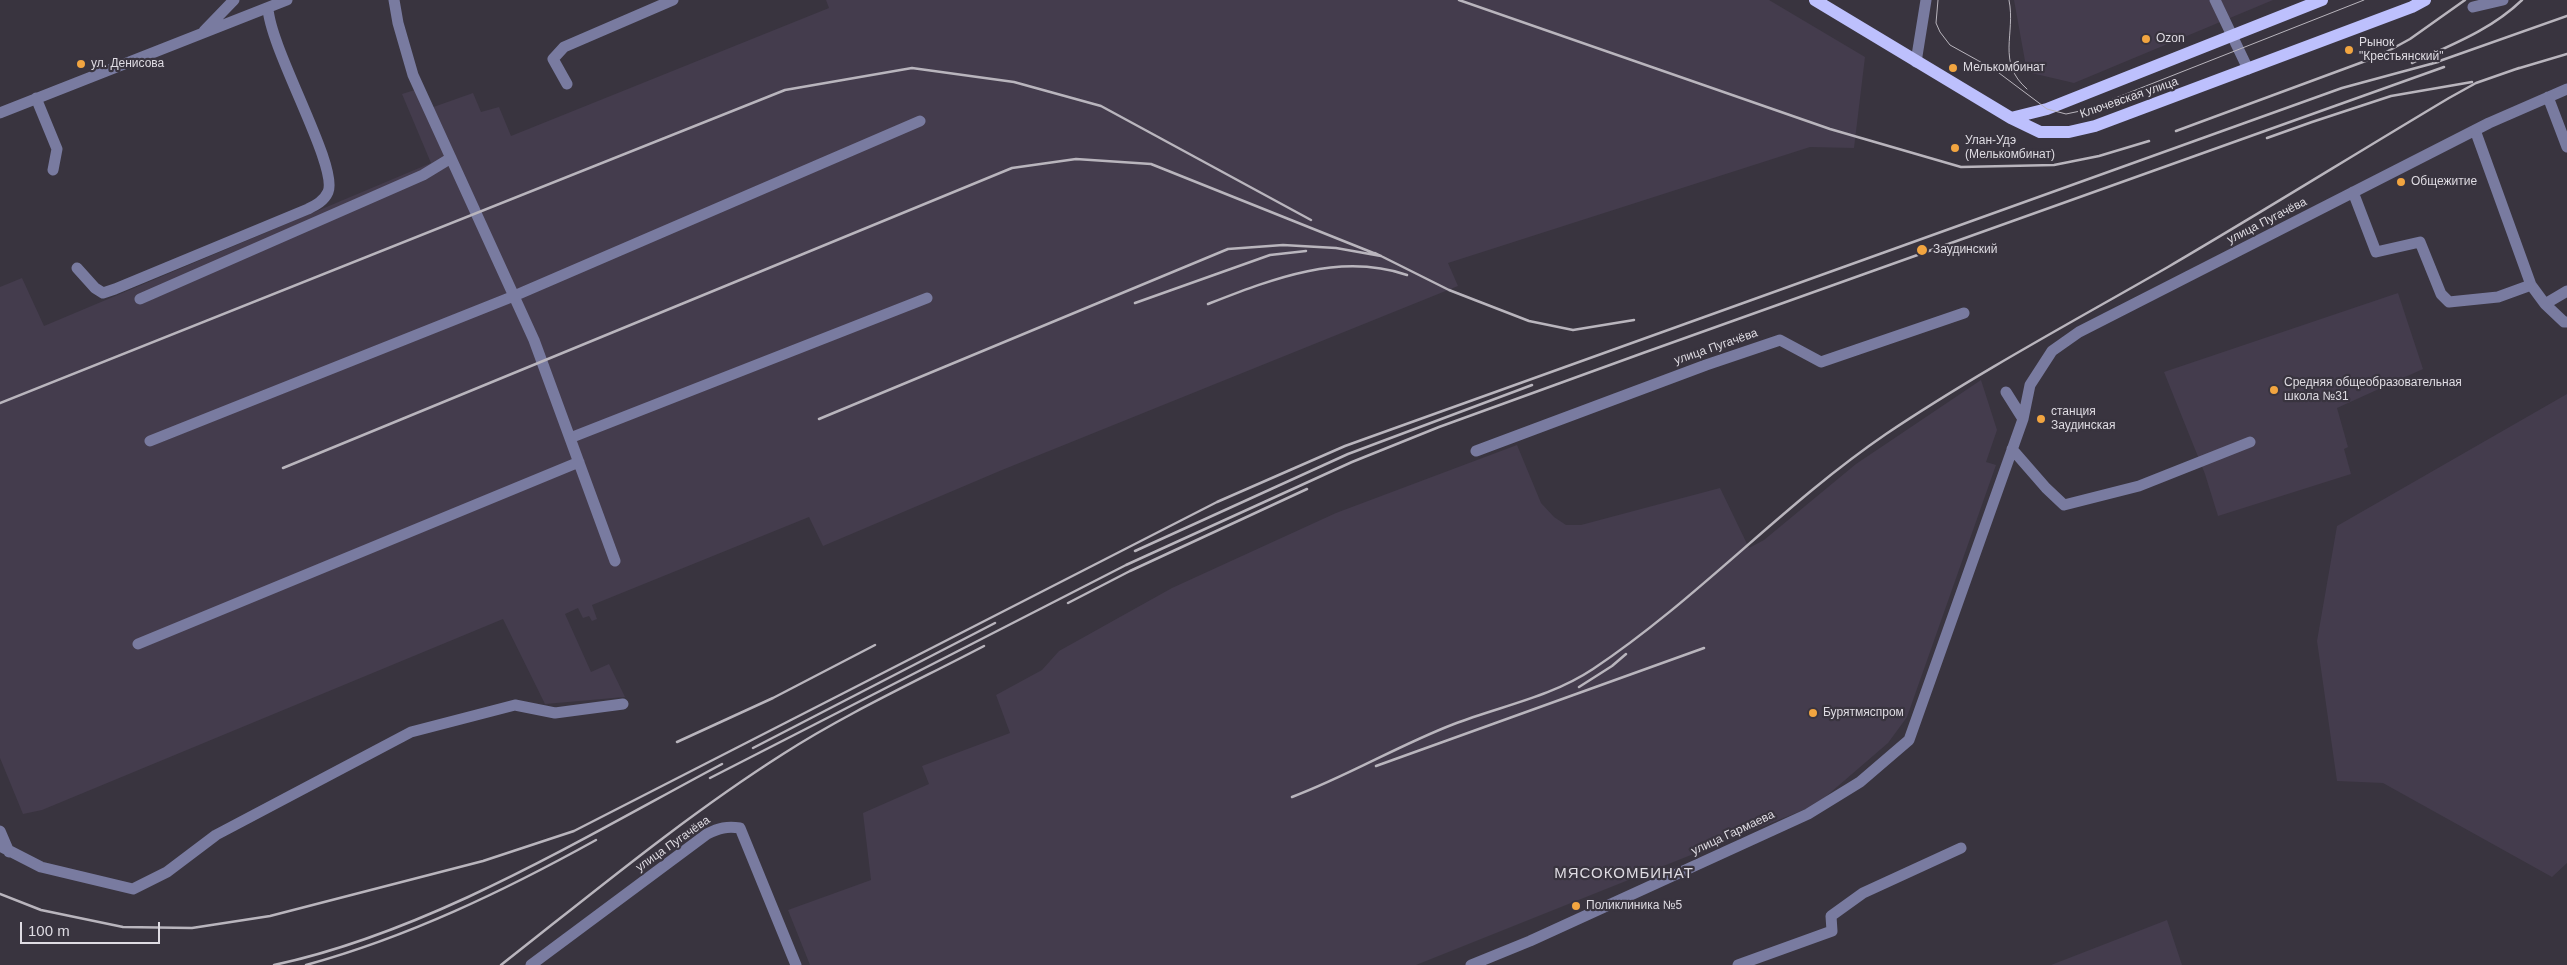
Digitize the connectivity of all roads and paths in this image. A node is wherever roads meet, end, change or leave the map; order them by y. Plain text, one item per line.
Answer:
1 (234, 0) edge
2 (287, 0) edge
3 (394, 0) edge
4 (673, 0) edge
5 (1815, 0) edge
6 (1926, 0) edge
7 (2216, 0) edge
8 (2322, 0) edge
9 (2425, 0) edge
10 (2503, 0) edge
11 (2473, 7) dead end
12 (268, 8) junction
13 (200, 34) junction
14 (2233, 36) junction
15 (1916, 62) junction
16 (2248, 69) junction
17 (567, 84) dead end
18 (2567, 89) edge
19 (2548, 97) junction
20 (36, 98) junction
21 (0, 113) edge
22 (2011, 118) junction
23 (920, 121) dead end
24 (2474, 130) junction
25 (2567, 147) edge
26 (451, 158) junction
27 (52, 170) dead end
28 (2354, 192) junction
29 (77, 268) dead end
30 (2531, 285) junction
31 (2567, 290) edge
32 (514, 296) junction
33 (927, 298) dead end
34 (140, 300) dead end
35 (2545, 304) junction
36 (1964, 313) dead end
37 (2567, 322) edge
38 (2006, 392) dead end
39 (2023, 419) junction
40 (570, 438) junction
41 (150, 441) dead end
42 (2250, 442) dead end
43 (2012, 449) junction
44 (1476, 451) dead end
45 (579, 462) junction
46 (615, 561) dead end
47 (138, 644) dead end
48 (623, 704) dead end
49 (1909, 740) joint
50 (0, 831) edge
51 (1961, 848) dead end
52 (5, 849) edge
53 (531, 965) edge
54 (796, 965) edge
55 (1471, 965) edge
56 (1738, 965) edge

1 - 13 street
2 - 12 street
3 - 26 street
4 - 17 street
5 - 15 main road
6 - 15 street
7 - 14 street
8 - 14 main road, Ключевская улица
9 - 16 main road, Ключевская улица
10 - 11 street
12 - 13 street
12 - 29 street
13 - 20 street
14 - 16 street
14 - 22 main road, Ключевская улица
15 - 22 main road
16 - 22 main road, Ключевская улица
18 - 19 street, улица Пугачёва
19 - 24 street, улица Пугачёва
19 - 25 street
20 - 21 street
20 - 27 street
23 - 32 street
24 - 28 street, улица Пугачёва
24 - 30 street
26 - 32 street
26 - 34 street
28 - 30 street
28 - 39 street, улица Пугачёва
30 - 35 street
31 - 35 street
32 - 40 street
32 - 41 street
33 - 40 street
35 - 37 street
36 - 44 street, улица Пугачёва
38 - 39 street
39 - 43 street, улица Пугачёва
40 - 45 street
42 - 43 street
43 - 49 street, улица Пугачёва
45 - 46 street
45 - 47 street
48 - 52 street
49 - 55 street, улица Гармаева
50 - 52 street
51 - 56 street
53 - 54 street, улица Пугачёва

